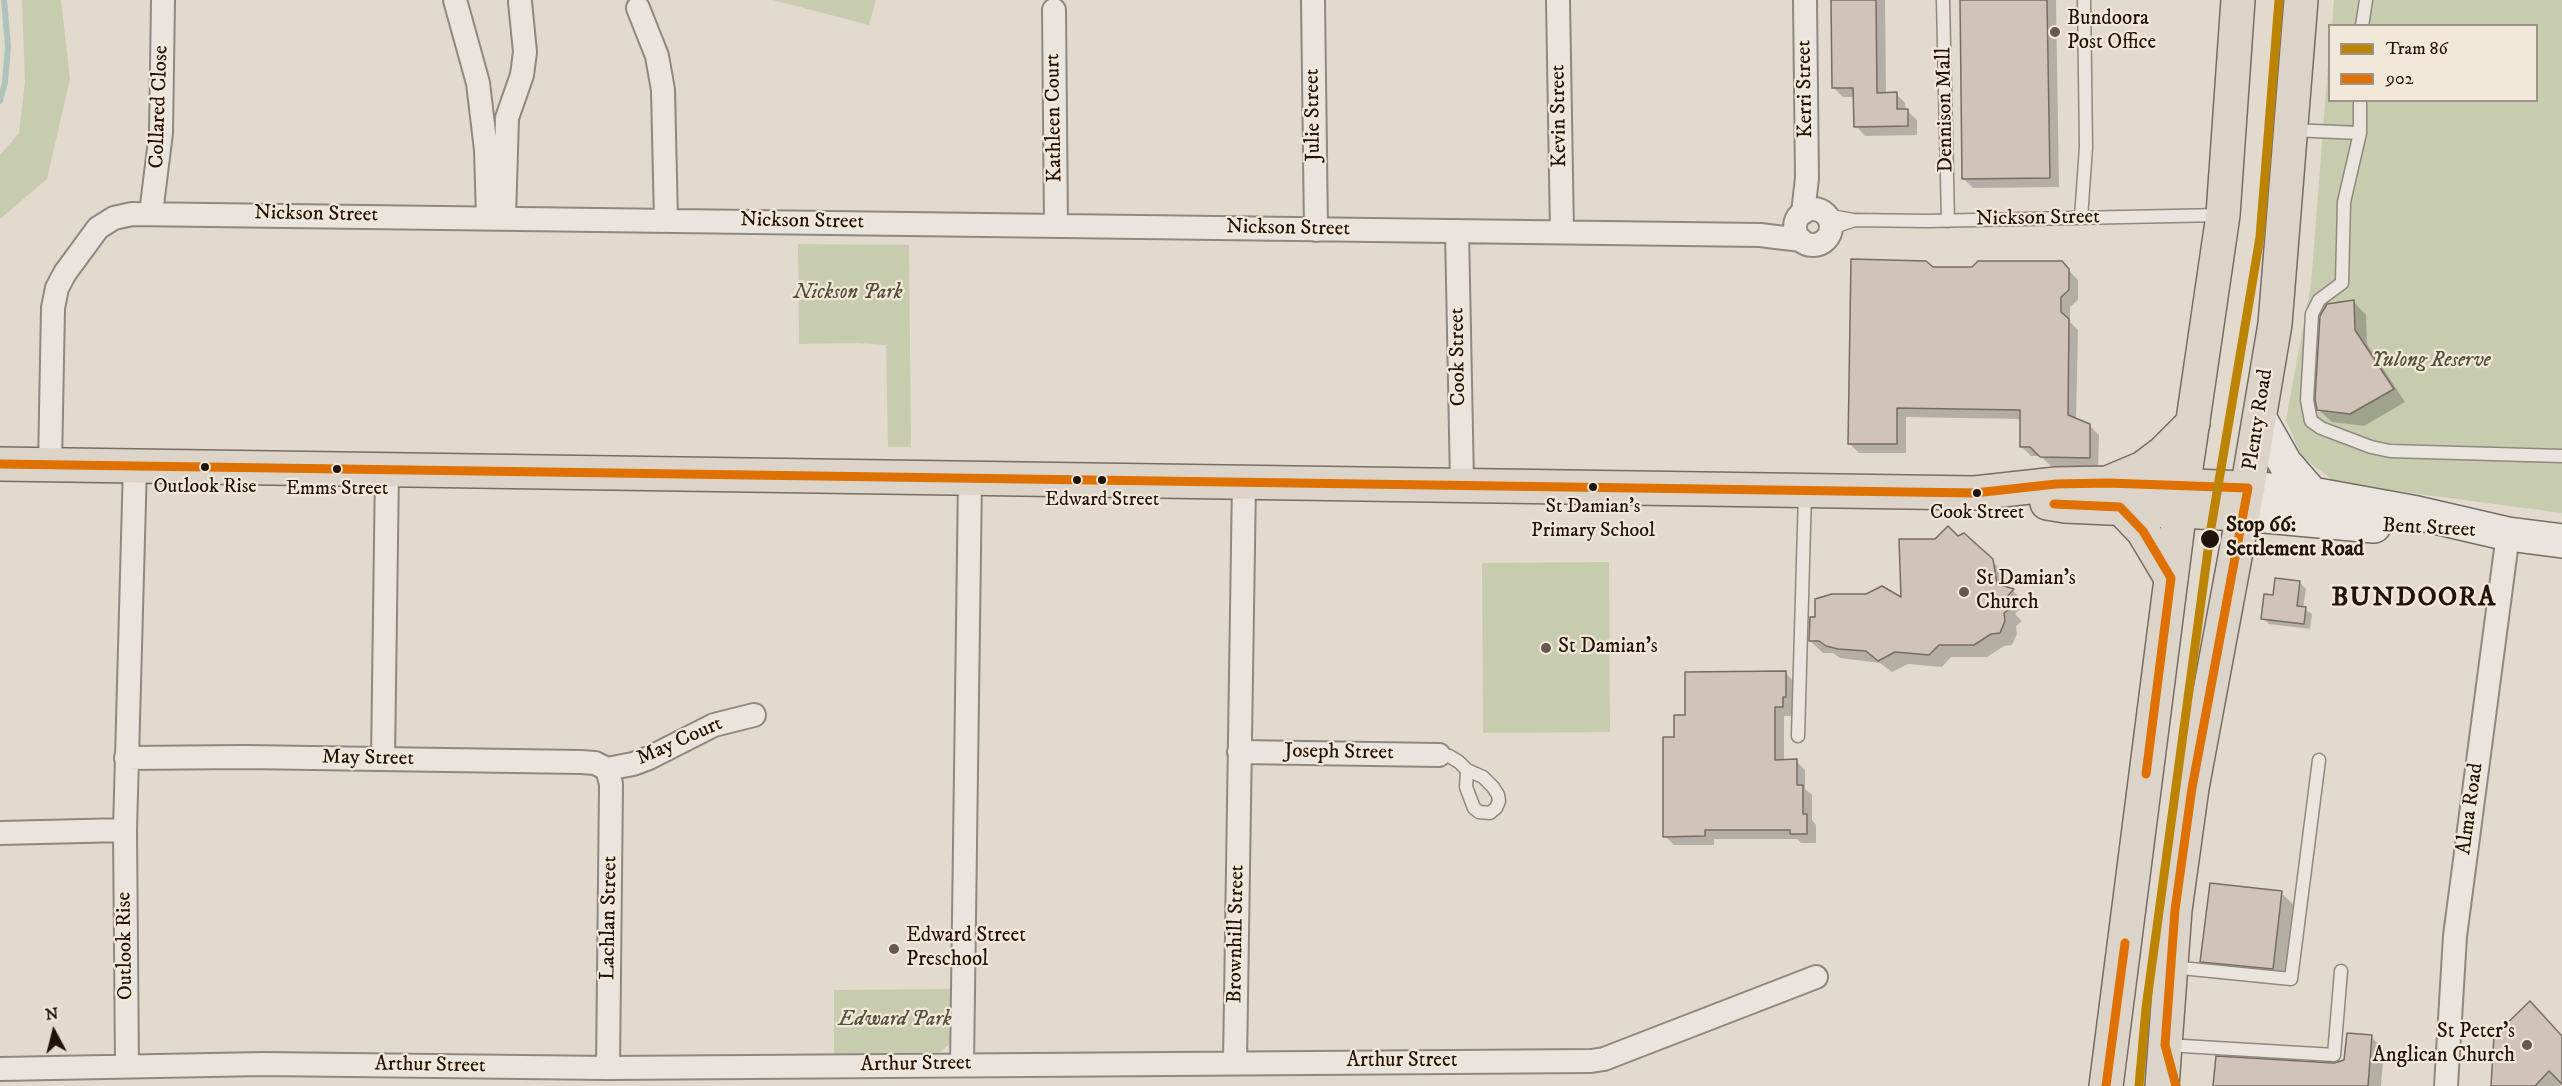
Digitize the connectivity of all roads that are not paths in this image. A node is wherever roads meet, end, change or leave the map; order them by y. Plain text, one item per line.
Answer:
1 (163, 0) edge
2 (455, 0) edge
3 (1313, 0) edge
4 (1558, 0) edge
5 (1805, 0) edge
6 (1943, 0) edge
7 (2084, 0) edge
8 (2238, 0) edge
9 (2256, 0) edge
10 (2366, 0) edge
11 (520, 2) dead end
12 (2299, 3) edge
13 (638, 8) dead end
14 (1054, 10) dead end
15 (2362, 24) edge
16 (2233, 75) junction
17 (2360, 102) edge
18 (2289, 130) junction
19 (2360, 133) junction
20 (151, 213) junction
21 (2223, 215) junction
22 (496, 218) junction
23 (2081, 218) junction
24 (666, 220) junction
25 (1948, 221) junction
26 (1812, 222) junction
27 (1056, 226) junction
28 (1316, 230) junction
29 (1457, 231) junction
30 (1562, 232) junction
31 (2260, 419) junction
32 (2193, 423) junction
33 (2562, 456) edge
34 (0, 464) edge
35 (50, 464) junction
36 (135, 465) junction
37 (387, 469) junction
38 (970, 478) junction
39 (1244, 482) junction
40 (1462, 483) junction
41 (1805, 489) junction
42 (2312, 494) junction
43 (2114, 495) junction
44 (2182, 497) junction
45 (2246, 501) junction
46 (2508, 534) junction
47 (2562, 541) edge
48 (2170, 578) junction
49 (754, 715) dead end
50 (1798, 736) dead end
51 (1239, 752) junction
52 (1438, 754) joint
53 (126, 758) junction
54 (383, 759) junction
55 (2319, 760) dead end
56 (607, 769) junction
57 (1467, 770) dead end
58 (125, 830) junction
59 (0, 833) edge
60 (2170, 967) junction
61 (2341, 971) dead end
62 (1816, 977) dead end
63 (2165, 1045) junction
64 (1235, 1062) junction
65 (962, 1065) junction
66 (127, 1066) junction
67 (608, 1068) junction
68 (0, 1069) edge
69 (2106, 1086) edge
70 (2162, 1086) edge
71 (2175, 1086) edge
72 (2446, 1086) edge

1 - 20 street, Collared Close
2 - 22 street
3 - 28 street, Julie Street
4 - 30 street, Kevin Street
5 - 26 street, Kerri Street
6 - 25 lane, Dennison Mall
7 - 23 lane
8 - 16 main road
9 - 16 main road
10 - 15 lane
11 - 22 street
12 - 18 main road, Plenty Road
13 - 24 street
14 - 27 street, Kathleen Court
16 - 21 main road
17 - 19 lane
18 - 19 lane
18 - 31 main road, Plenty Road
19 - 33 lane
20 - 22 street, Nickson Street
20 - 35 street, Nickson Street
21 - 23 lane, Nickson Street
21 - 32 main road
22 - 24 street, Nickson Street
23 - 25 lane, Nickson Street
24 - 27 street, Nickson Street
25 - 26 lane, Nickson Street
26 - 30 street, Nickson Street
27 - 28 street, Nickson Street
28 - 29 street, Nickson Street
29 - 30 street, Nickson Street
29 - 40 street, Cook Street
31 - 42 main road
31 - 45 main road, Plenty Road
32 - 43 main road
32 - 44 main road
34 - 35 main road
35 - 36 main road
36 - 37 main road
36 - 53 street, Outlook Rise
37 - 38 main road
37 - 54 street
38 - 39 main road
38 - 65 street
39 - 40 main road
39 - 51 street, Brownhill Street
40 - 41 main road
41 - 43 main road
41 - 50 lane
42 - 45 main road, Bent Street
42 - 46 main road, Bent Street
43 - 44 main road
43 - 48 main road
44 - 45 main road
44 - 48 main road
45 - 46 main road, Bent Street
45 - 60 main road, Plenty Road
46 - 47 main road, Bent Street
46 - 72 street, Alma Road
48 - 69 main road
49 - 56 street, May Court
51 - 52 street, Joseph Street
51 - 64 street, Brownhill Street
52 - 57 lane
53 - 54 street, May Street
53 - 58 street, Outlook Rise
54 - 56 street, May Street
55 - 60 lane
56 - 67 street, Lachlan Street
58 - 59 street
58 - 66 street, Outlook Rise
60 - 63 main road, Plenty Road
61 - 63 lane
62 - 64 street, Arthur Street
63 - 70 main road, Plenty Road
63 - 71 main road
64 - 65 street, Arthur Street
65 - 67 street, Arthur Street
66 - 67 street, Arthur Street
66 - 68 street, Arthur Street

